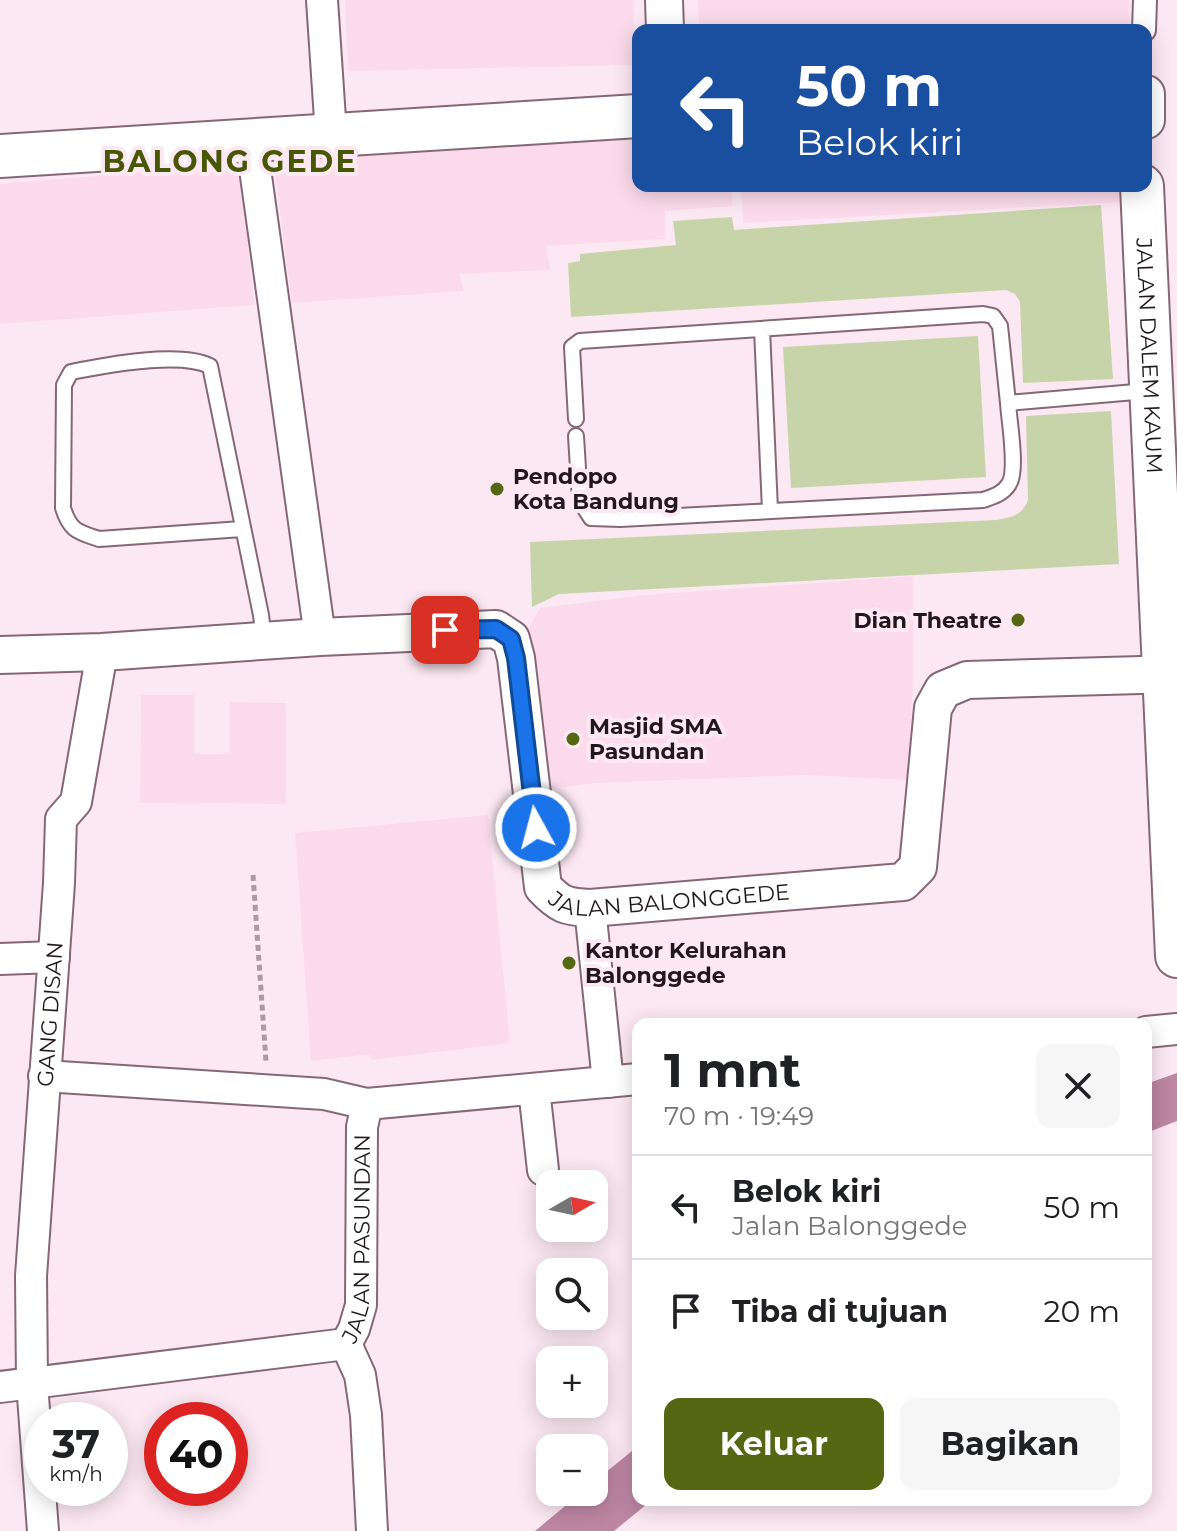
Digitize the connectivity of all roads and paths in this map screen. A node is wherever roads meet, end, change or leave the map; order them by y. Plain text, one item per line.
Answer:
1 (322, 0) edge
2 (649, 0) edge
3 (664, 0) edge
4 (1145, 0) edge
5 (650, 24) edge
6 (665, 24) edge
7 (1144, 24) edge
8 (632, 111) edge
9 (331, 134) junction
10 (251, 140) junction
11 (0, 156) edge
12 (1142, 192) edge
13 (762, 329) junction
14 (1153, 390) junction
15 (1008, 403) junction
16 (576, 419) dead end
17 (576, 436) dead end
18 (770, 510) junction
19 (242, 529) junction
20 (1169, 583) edge
21 (320, 637) junction
22 (264, 642) junction
23 (102, 652) junction
24 (0, 655) edge
25 (1171, 674) edge
26 (253, 875) dead end
27 (590, 908) junction
28 (1177, 956) edge
29 (54, 957) junction
30 (0, 959) edge
31 (1177, 1029) edge
32 (1152, 1031) edge
33 (44, 1076) junction
34 (623, 1081) edge
35 (534, 1089) junction
36 (268, 1091) junction
37 (367, 1104) junction
38 (543, 1170) dead end
39 (346, 1344) junction
40 (32, 1383) junction
41 (0, 1387) edge
42 (43, 1531) edge
43 (372, 1531) edge

1 - 9 street
2 - 5 street
3 - 6 street
4 - 7 street
8 - 9 main road
9 - 10 main road
10 - 11 main road
10 - 21 street
12 - 14 main road, JALAN DALEM KAUM
13 - 15 lane
13 - 16 lane
13 - 18 lane
14 - 15 lane
14 - 20 main road, JALAN DALEM KAUM
15 - 18 lane
17 - 18 lane
19 - 19 lane
19 - 22 lane
20 - 25 main road, JALAN DALEM KAUM
21 - 22 street, JALAN BALONGGEDE
21 - 27 street, JALAN BALONGGEDE
22 - 23 street, JALAN BALONGGEDE
23 - 24 street, JALAN BALONGGEDE
23 - 29 street, GANG DISAN
25 - 27 street, JALAN BALONGGEDE
25 - 28 main road, JALAN DALEM KAUM
26 - 36 path
27 - 34 street
29 - 30 street
29 - 33 street, GANG DISAN
31 - 32 street
33 - 36 street
33 - 40 street, GANG DISAN
34 - 35 street, JALAN PASUNDAN
35 - 37 street, JALAN PASUNDAN
35 - 38 street
36 - 37 street
37 - 39 street, JALAN PASUNDAN
39 - 40 street, JALAN PASUNDAN
39 - 43 street
40 - 41 street, JALAN PASUNDAN
40 - 42 street, GANG DISAN

